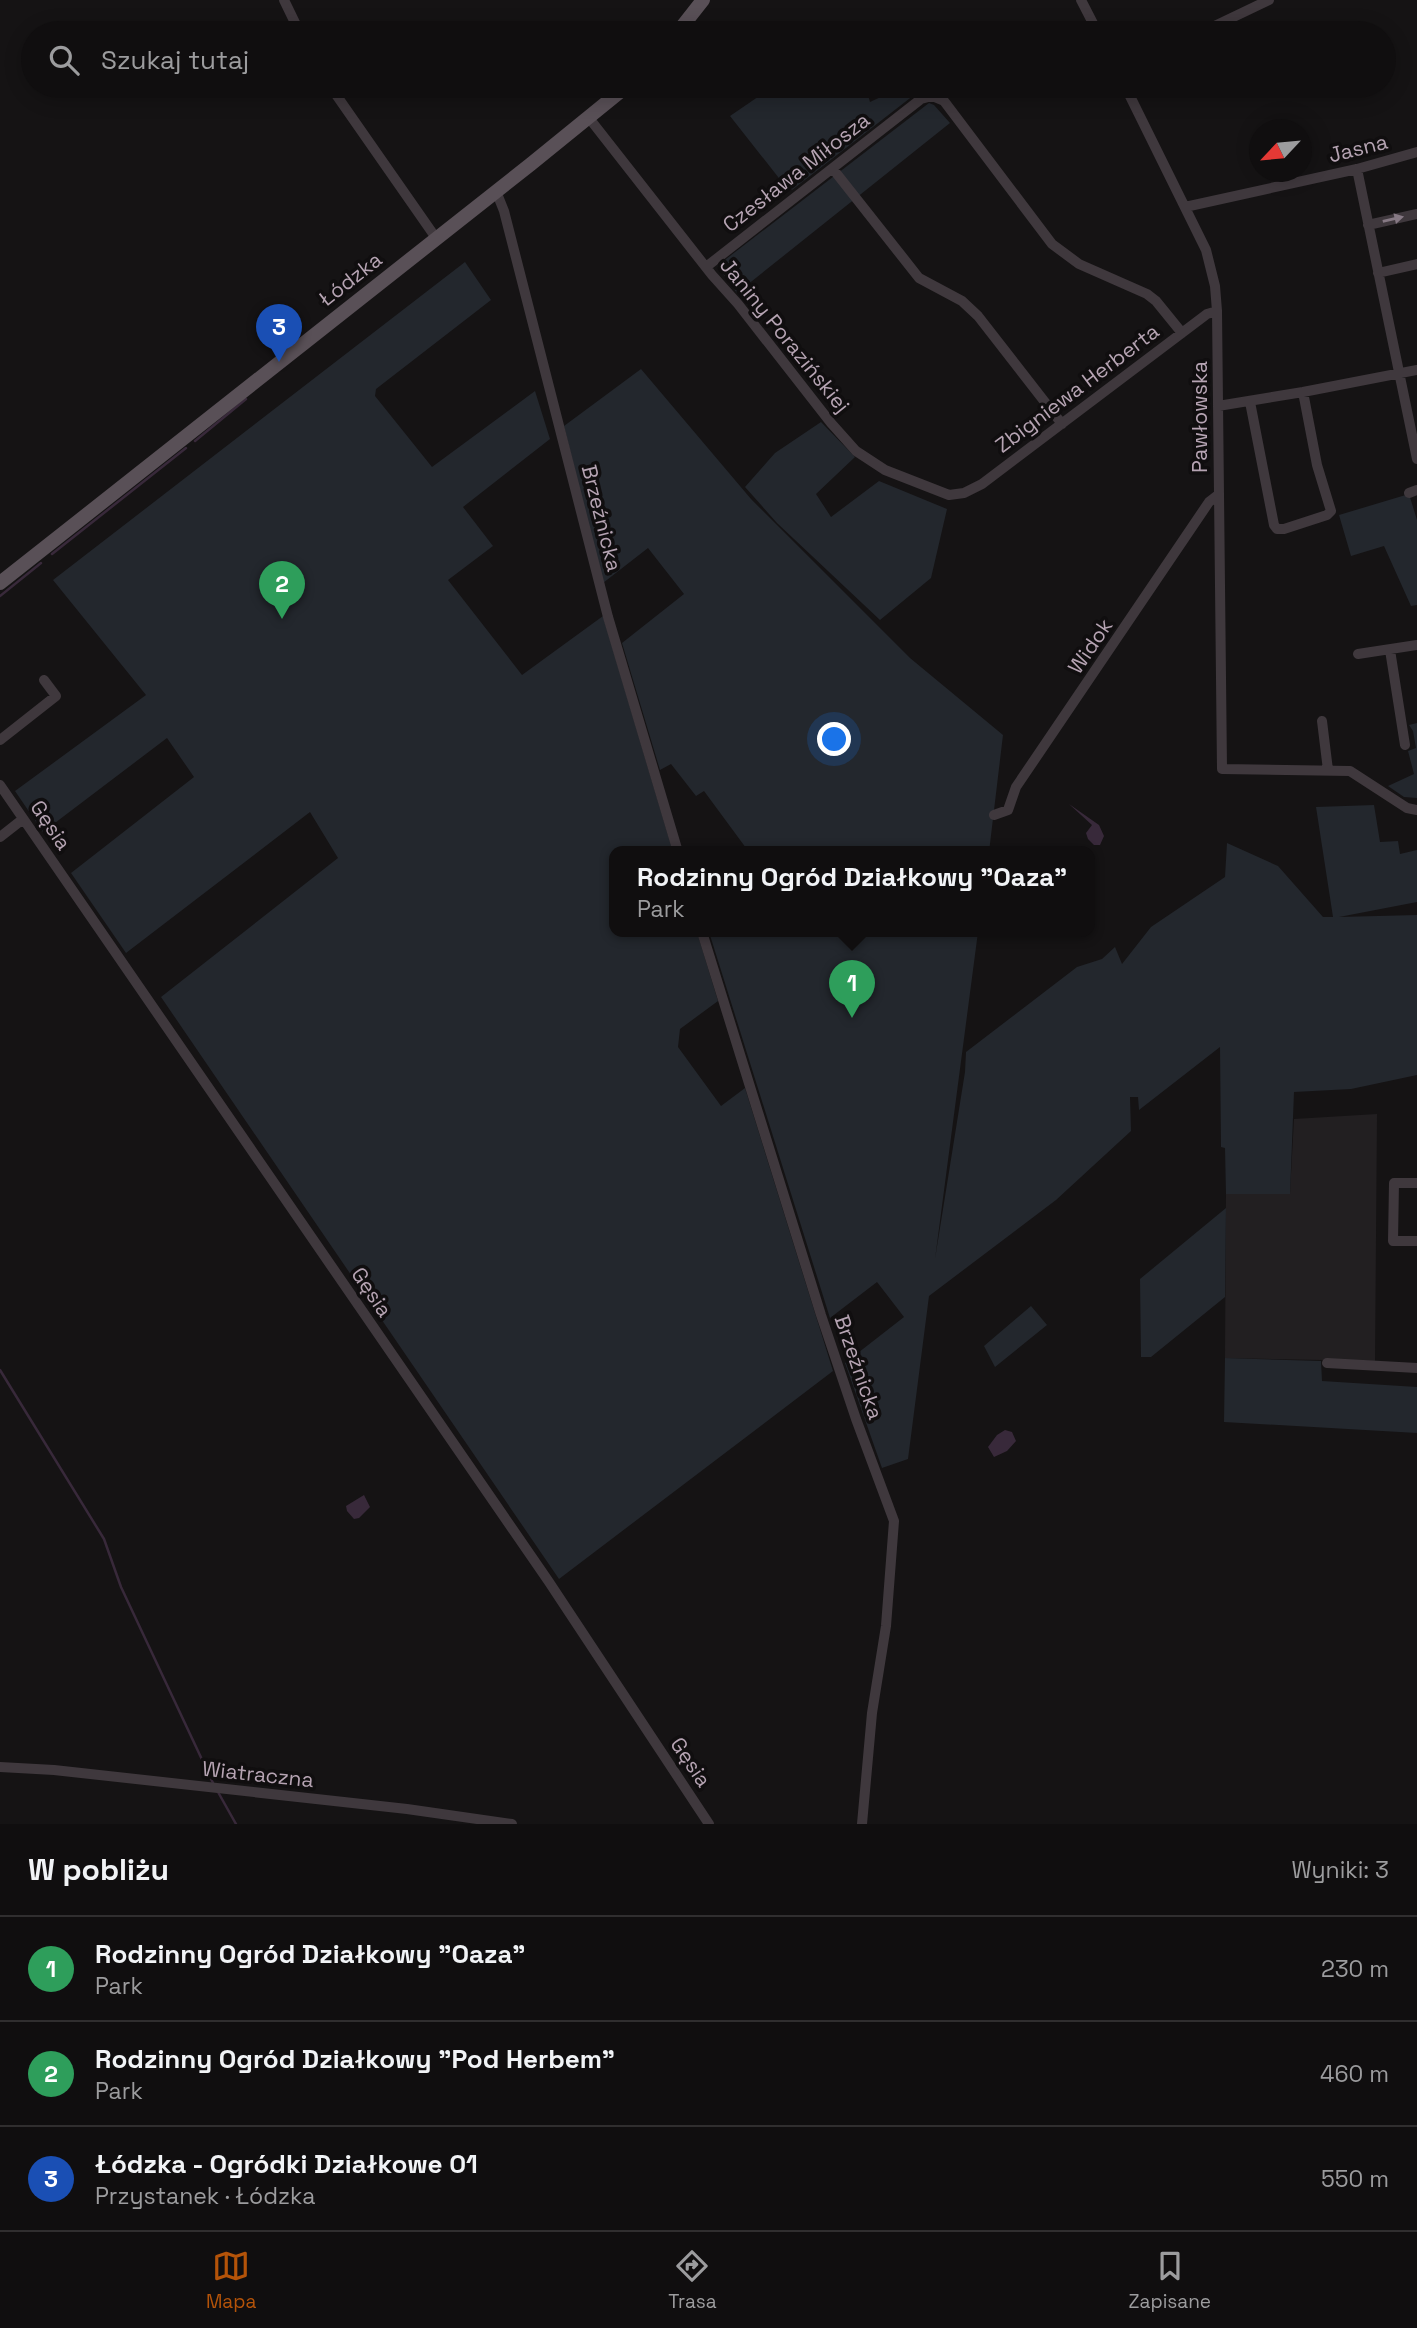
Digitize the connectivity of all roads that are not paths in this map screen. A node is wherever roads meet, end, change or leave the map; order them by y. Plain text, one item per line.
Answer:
1 (284, 0) edge
2 (703, 0) edge
3 (1081, 0) edge
4 (1269, 0) edge
5 (294, 21) edge
6 (686, 21) edge
7 (1092, 21) edge
8 (1225, 21) edge
9 (338, 98) edge
10 (613, 98) edge
11 (925, 98) edge
12 (937, 98) edge
13 (1131, 98) edge
14 (589, 118) junction
15 (1417, 152) edge
16 (833, 169) junction
17 (1357, 169) junction
18 (496, 191) junction
19 (1185, 207) junction
20 (1417, 214) edge
21 (1368, 225) junction
22 (436, 238) junction
23 (1417, 264) edge
24 (706, 267) junction
25 (1378, 273) junction
26 (1217, 311) junction
27 (1182, 333) junction
28 (1417, 370) edge
29 (1399, 373) junction
30 (1303, 393) junction
31 (1250, 402) junction
32 (1218, 406) junction
33 (1062, 424) junction
34 (1417, 459) edge
35 (959, 495) joint
36 (1218, 495) junction
37 (0, 583) edge
38 (1417, 645) edge
39 (1390, 650) junction
40 (1358, 654) dead end
41 (44, 680) dead end
42 (1322, 721) dead end
43 (0, 740) edge
44 (1405, 745) dead end
45 (1328, 770) junction
46 (0, 785) edge
47 (1417, 810) edge
48 (994, 815) dead end
49 (23, 819) junction
50 (0, 837) edge
51 (676, 846) edge
52 (704, 937) edge
53 (1417, 1183) edge
54 (1417, 1241) edge
55 (1327, 1363) dead end
56 (1417, 1368) edge
57 (0, 1767) edge
58 (512, 1824) edge
59 (709, 1824) edge
60 (862, 1824) edge

1 - 5 street
2 - 6 main road
3 - 7 street
4 - 8 street
9 - 22 street
10 - 14 main road, Łódzka
11 - 16 street, Czesława Miłosza
12 - 27 street, Czesława Miłosza
13 - 19 street, Pawłowska
14 - 18 main road, Łódzka
14 - 24 street, Janiny Porazińskiej
15 - 17 street, Jasna
16 - 24 street, Czesława Miłosza
16 - 33 street
17 - 19 street, Jasna
17 - 21 street
18 - 22 main road, Łódzka
18 - 51 street, Brzeźnicka
19 - 26 street, Pawłowska
21 -> 20 street
21 - 25 street
22 - 37 main road, Łódzka
23 - 25 street
24 - 35 street, Janiny Porazińskiej
25 - 29 street
26 - 27 street, Zbigniewa Herberta
26 - 32 street, Pawłowska
27 - 33 street, Zbigniewa Herberta
28 - 29 street
29 - 30 street
29 - 34 street
30 - 31 street
30 - 31 street
31 - 32 street
32 - 36 street, Pawłowska
33 - 35 street, Zbigniewa Herberta
36 - 45 street, Pawłowska
36 - 48 street, Widok
38 - 39 street
39 - 40 street
39 - 44 street
41 - 43 street
42 - 45 street
45 - 47 street
46 - 49 street, Gęsia
49 - 50 street
49 - 59 street, Gęsia
52 - 60 street, Brzeźnicka
53 - 54 street
55 - 56 street
57 - 58 street, Wiatraczna

